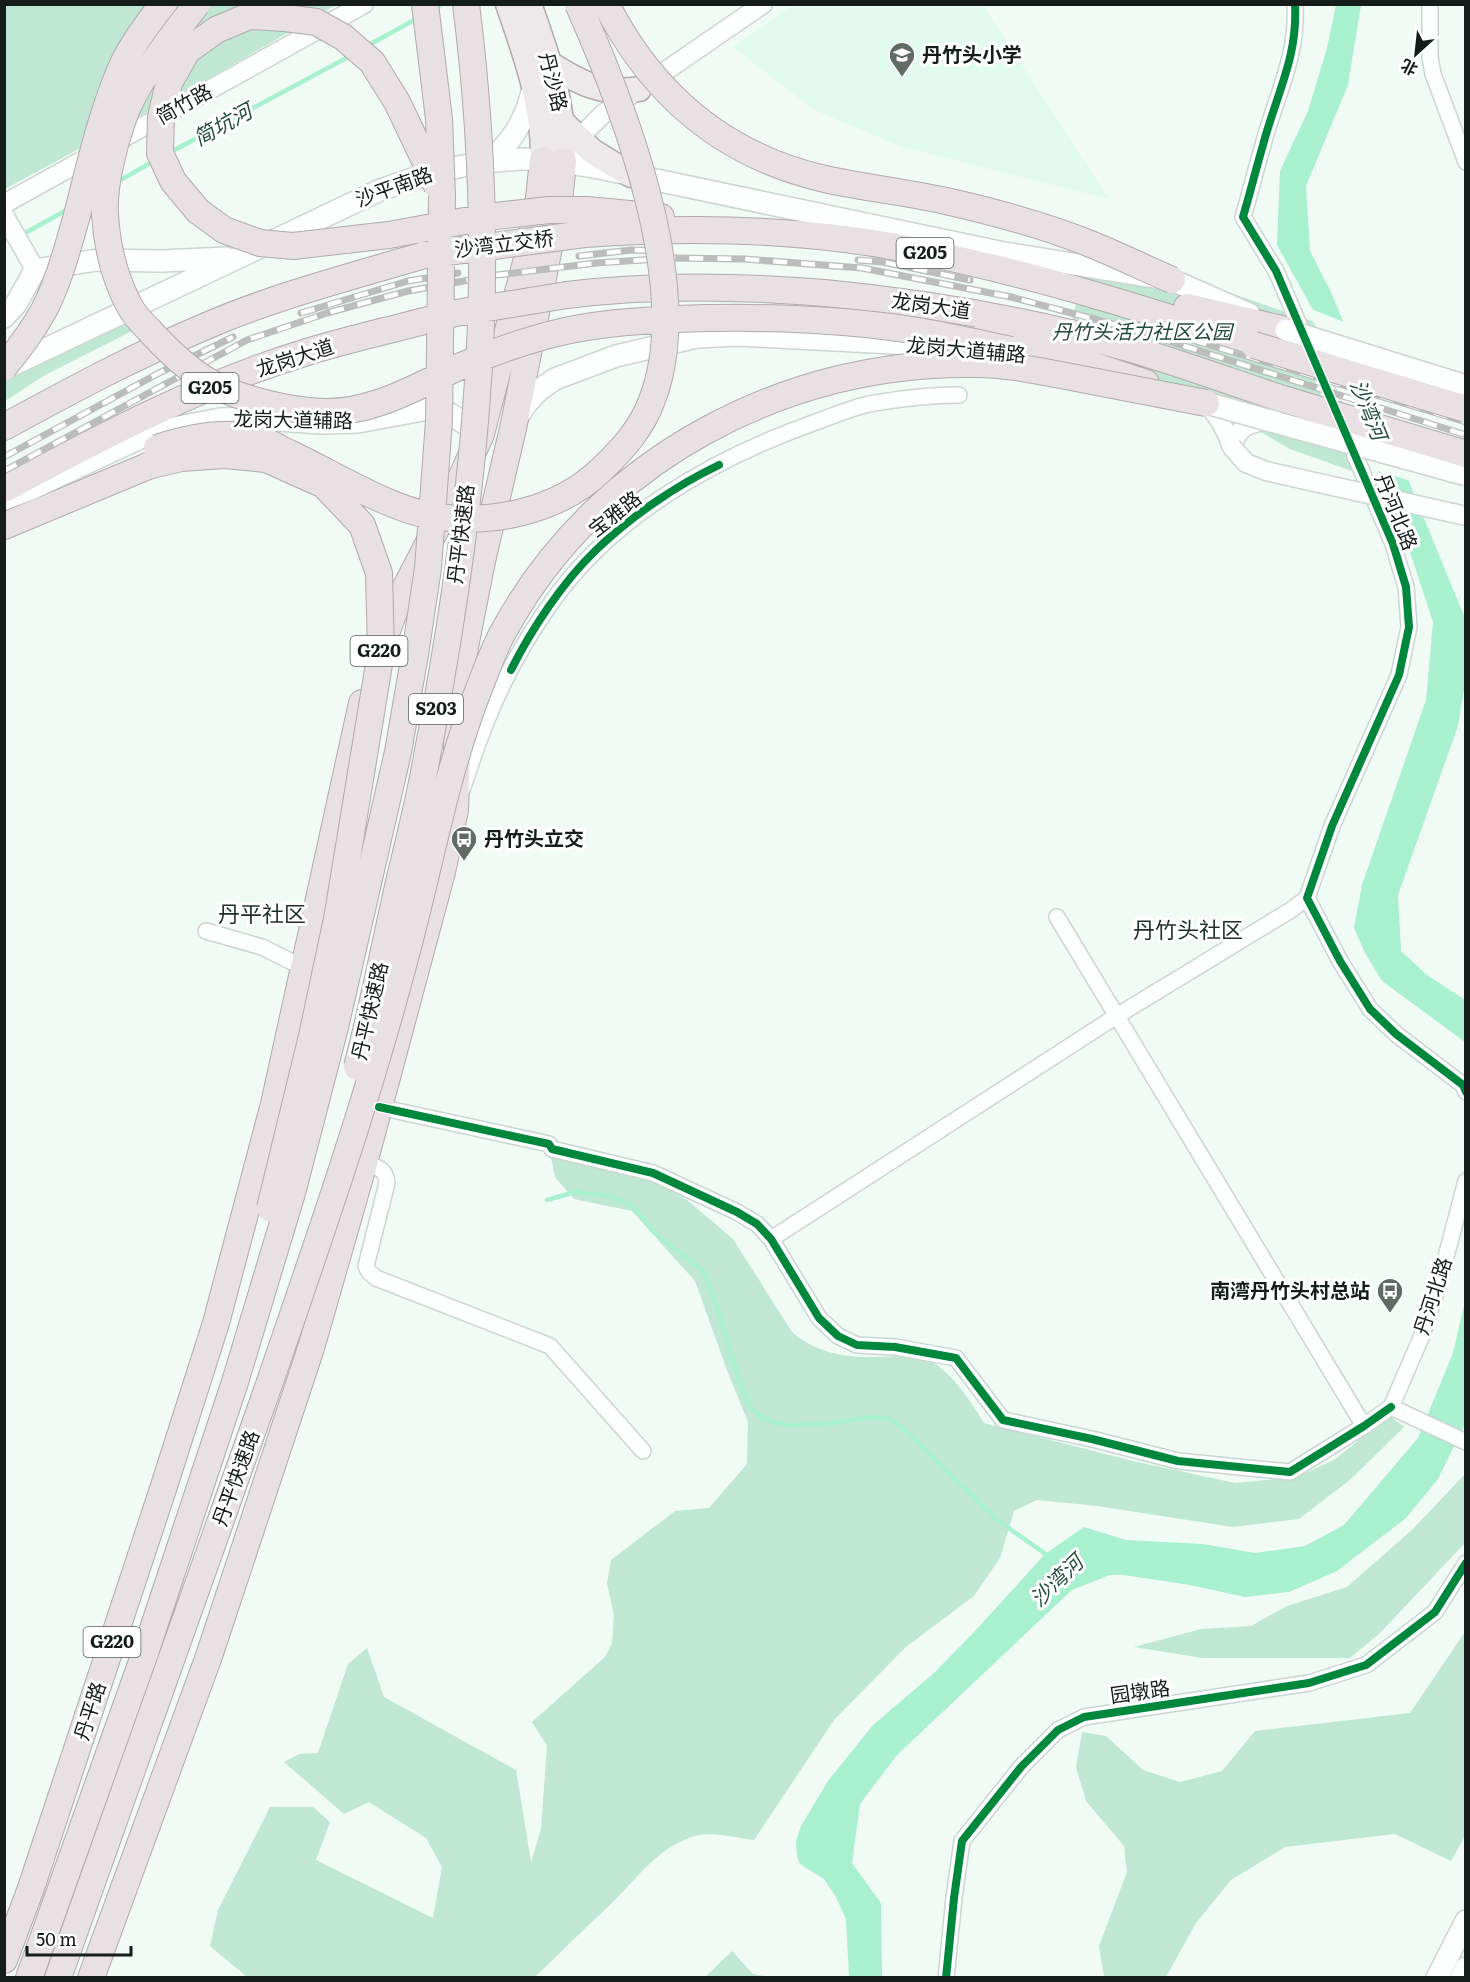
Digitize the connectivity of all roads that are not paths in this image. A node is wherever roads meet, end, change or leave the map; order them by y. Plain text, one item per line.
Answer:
1 (163, 4) edge
2 (197, 4) edge
3 (364, 4) edge
4 (425, 4) edge
5 (466, 4) edge
6 (508, 4) edge
7 (529, 4) edge
8 (578, 4) edge
9 (606, 4) edge
10 (763, 4) edge
11 (1296, 4) edge
12 (1430, 4) edge
13 (539, 52) junction
14 (534, 82) junction
15 (639, 89) junction
16 (571, 132) junction
17 (503, 161) junction
18 (1466, 162) edge
19 (481, 164) junction
20 (547, 175) junction
21 (631, 175) junction
22 (692, 188) junction
23 (442, 196) junction
24 (5, 212) edge
25 (586, 222) junction
26 (235, 258) junction
27 (33, 267) junction
28 (1172, 280) junction
29 (892, 299) junction
30 (4, 317) edge
31 (1286, 330) junction
32 (1250, 333) junction
33 (1011, 350) junction
34 (4, 368) edge
35 (1466, 386) edge
36 (958, 395) dead end
37 (1206, 403) junction
38 (1276, 409) junction
39 (1466, 409) edge
40 (514, 423) junction
41 (4, 427) edge
42 (481, 434) junction
43 (1232, 447) junction
44 (1466, 454) edge
45 (144, 460) junction
46 (1420, 461) junction
47 (1466, 467) edge
48 (1466, 475) edge
49 (4, 489) edge
50 (4, 499) edge
51 (1466, 516) edge
52 (4, 526) edge
53 (463, 662) junction
54 (511, 670) junction
55 (455, 810) junction
56 (1307, 898) junction
57 (1057, 917) dead end
58 (206, 931) dead end
59 (304, 968) junction
60 (409, 996) junction
61 (1115, 1017) junction
62 (1466, 1092) edge
63 (379, 1107) junction
64 (364, 1163) junction
65 (1466, 1181) edge
66 (771, 1239) junction
67 (235, 1382) junction
68 (265, 1396) junction
69 (1391, 1407) junction
70 (1364, 1426) junction
71 (1466, 1442) edge
72 (644, 1451) dead end
73 (186, 1531) junction
74 (214, 1539) junction
75 (1466, 1563) edge
76 (65, 1785) junction
77 (152, 1809) junction
78 (31, 1888) junction
79 (118, 1901) junction
80 (1466, 1921) edge
81 (4, 1960) edge
82 (1466, 1968) edge
83 (4, 1977) edge
84 (29, 1977) edge
85 (58, 1977) edge
86 (86, 1977) edge
87 (92, 1977) edge
88 (946, 1977) edge
89 (1437, 1977) edge
90 (1461, 1977) edge

1 - 34 highway, bridge
2 - 33 highway, bridge
3 - 24 street, 简竹路
4 - 23 highway, 丹平快速路 / S203, bridge
5 - 68 highway, 丹平快速路 / S203, bridge
6 - 13 main road, 丹沙路
7 - 13 main road, 丹沙路
8 - 45 highway, bridge
9 - 28 highway, bridge
10 - 15 street
11 - 56 street, 丹河北路
12 - 18 street
13 - 14 main road, 丹沙路
13 - 15 main road
13 - 16 main road, 丹沙路
14 - 19 main road
14 - 20 main road, 丹沙路
15 - 16 street
15 - 22 main road
16 - 20 main road, 丹沙路
16 - 21 main road
17 - 19 main road, 沙平南路
17 - 20 main road, 沙平南路
17 - 20 main road
19 - 26 main road, 沙平南路
20 - 21 main road
20 - 40 highway
20 - 42 highway, G220
21 - 22 main road
22 - 28 main road
23 - 25 highway, bridge
23 - 67 highway, 丹平快速路 / S203, bridge
24 - 27 street
25 - 32 highway, G205
25 - 41 highway, 沙湾立交桥, bridge
26 - 27 main road
26 - 34 main road, 沙平南路
27 - 30 main road
28 - 31 main road
29 - 37 highway
29 - 38 highway, 龙岗大道 / G205
29 - 49 highway, 龙岗大道 / G205, bridge
31 - 32 highway
31 - 35 main road, bridge
32 - 39 highway, G205, bridge
33 - 37 main road, 龙岗大道辅路
33 - 40 main road, 龙岗大道辅路
36 - 54 street, 宝雅路
37 - 38 main road, 龙岗大道辅路, bridge
37 - 43 street
37 - 68 highway, bridge
38 - 43 street, bridge
38 - 44 highway, G205, bridge
38 - 46 main road, 龙岗大道辅路, bridge
40 - 53 highway
42 - 50 main road, 龙岗大道辅路
42 - 59 highway, G220
43 - 51 street, bridge
45 - 52 highway
45 - 67 highway, bridge
46 - 47 highway, bridge
46 - 48 main road, 龙岗大道辅路, bridge
53 - 54 street
53 - 55 highway
54 - 55 street, 宝雅路
55 - 60 highway
56 - 61 street
56 - 62 street
57 - 61 street
58 - 59 street
59 - 60 highway
59 - 76 highway, 丹平路 / G220
60 - 63 highway
61 - 66 street
61 - 70 street
63 - 64 highway
63 - 66 street
64 - 72 street
64 - 77 highway
65 - 69 street, 丹河北路
66 - 70 street
67 - 73 highway, 丹平快速路
68 - 74 highway, 丹平快速路
69 - 70 street
69 - 71 street
73 - 76 highway
73 - 84 highway, 丹平快速路
74 - 77 highway
74 - 85 highway, 丹平快速路
75 - 88 street, 园墩路
76 - 78 highway, 丹平路 / G220
77 - 79 highway
78 - 81 highway, 丹平路 / G220
78 - 83 highway
79 - 86 highway
79 - 87 highway
80 - 89 main road
82 - 90 main road

